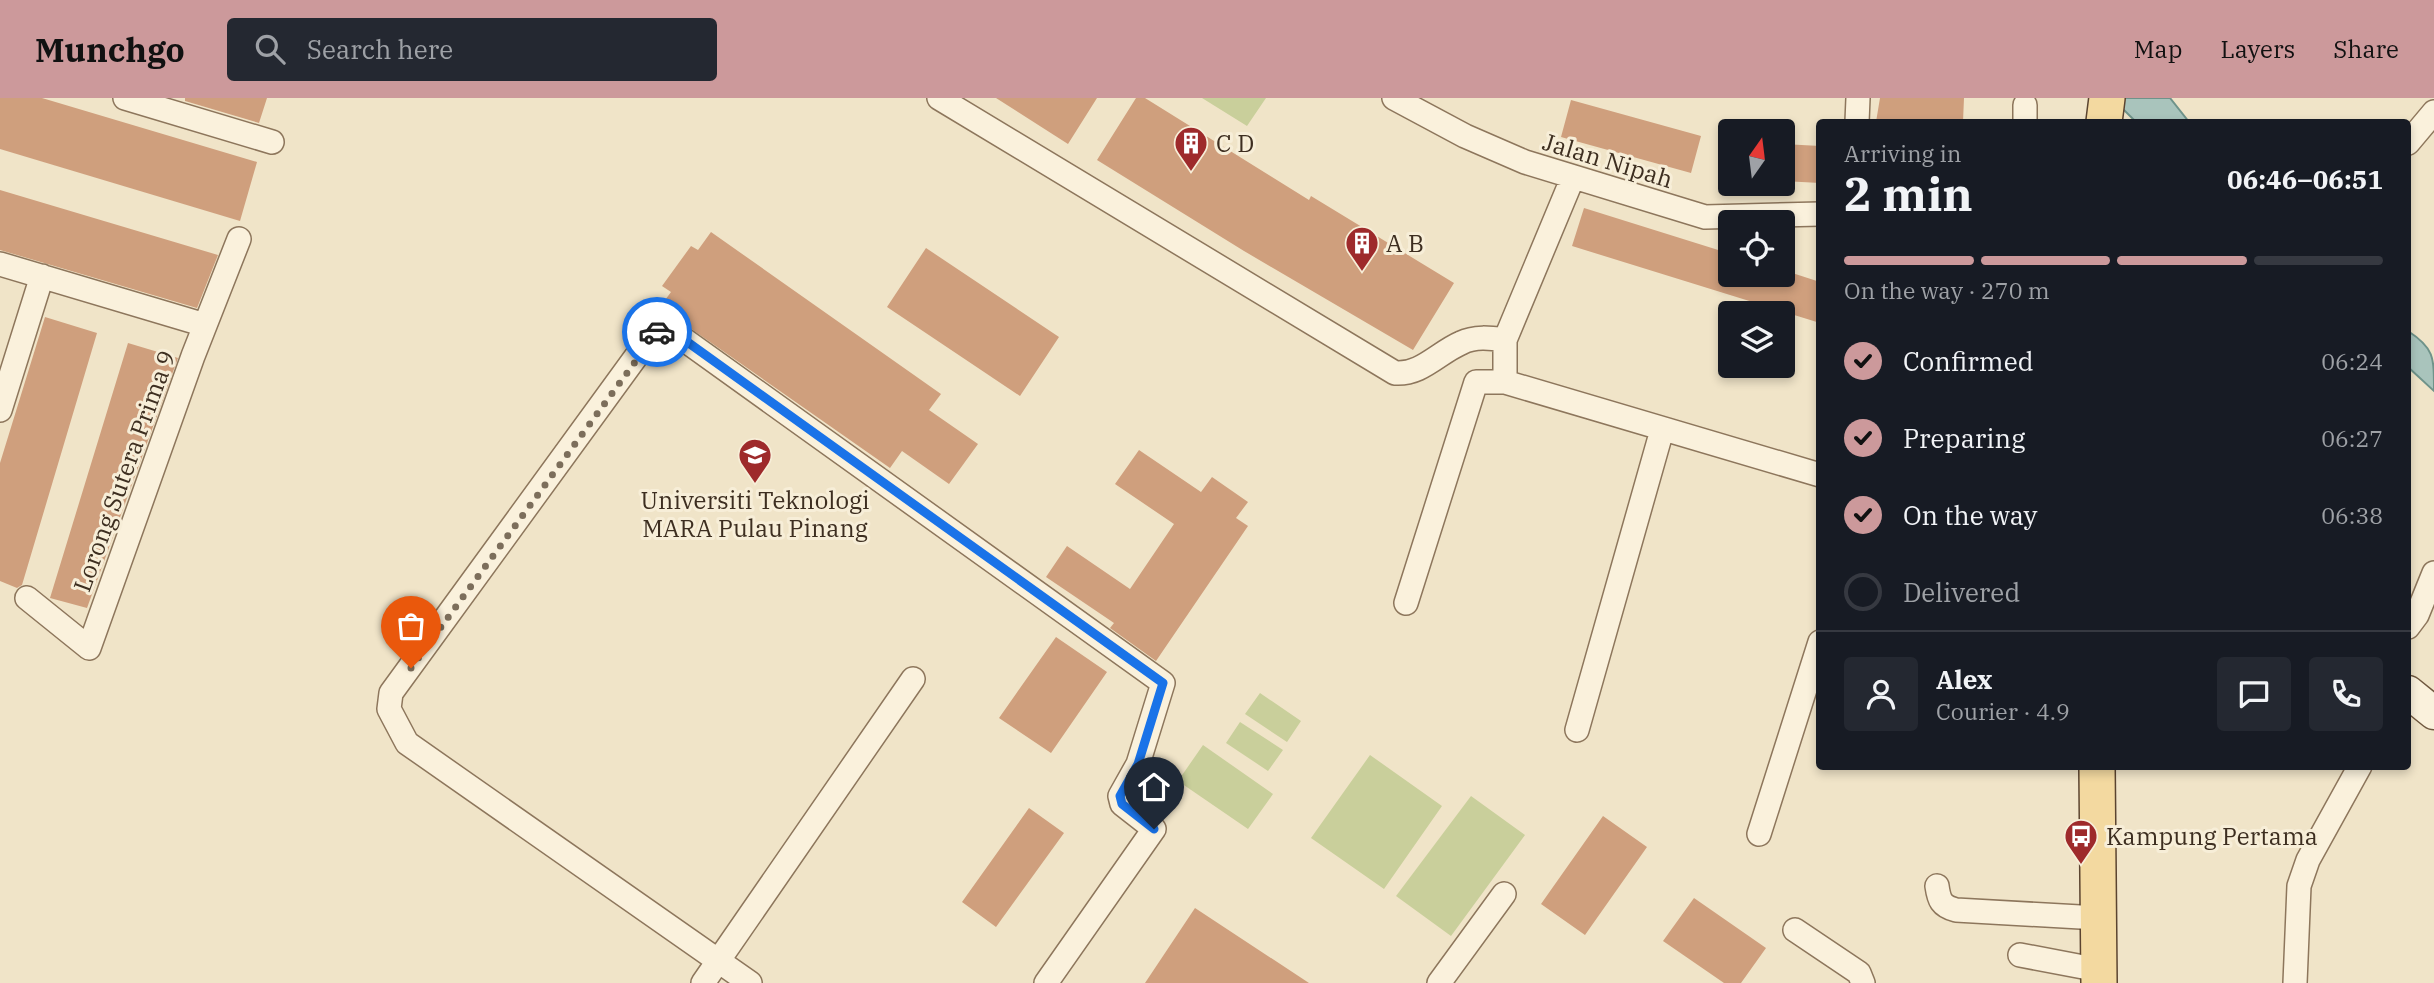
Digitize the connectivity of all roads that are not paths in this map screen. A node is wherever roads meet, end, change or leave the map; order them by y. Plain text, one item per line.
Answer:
1 (125, 98) edge
2 (939, 98) edge
3 (1394, 98) edge
4 (1858, 98) edge
5 (2434, 112) edge
6 (1857, 119) edge
7 (2411, 139) edge
8 (272, 142) dead end
9 (1573, 177) junction
10 (1816, 214) edge
11 (239, 239) dead end
12 (0, 264) edge
13 (42, 276) junction
14 (205, 325) junction
15 (1505, 340) junction
16 (1505, 382) junction
17 (0, 410) edge
18 (1662, 430) junction
19 (1816, 474) edge
20 (2434, 573) edge
21 (27, 598) dead end
22 (1406, 603) dead end
23 (2411, 622) edge
24 (1816, 655) edge
25 (913, 679) dead end
26 (2411, 694) edge
27 (2434, 713) edge
28 (1577, 730) dead end
29 (2097, 770) edge
30 (2358, 770) edge
31 (1759, 834) dead end
32 (1937, 886) dead end
33 (1504, 894) dead end
34 (2098, 918) junction
35 (1795, 930) dead end
36 (2020, 955) dead end
37 (719, 961) junction
38 (2099, 977) edge
39 (703, 983) edge
40 (750, 983) edge
41 (1046, 983) edge
42 (1438, 983) edge
43 (1863, 983) edge
44 (2295, 983) edge

1 - 8 street
2 - 15 street
3 - 9 street, Jalan Nipah
4 - 6 street
5 - 7 street
9 - 10 street, Jalan Nipah
9 - 15 street
11 - 14 street, Lorong Sutera Prima 9
12 - 13 street
13 - 14 street
13 - 17 street
14 - 21 street, Lorong Sutera Prima 9
15 - 16 street
16 - 18 street
16 - 22 street
18 - 19 street
18 - 28 street
20 - 23 street
24 - 31 street
25 - 37 street
26 - 27 main road
29 - 34 main road
30 - 44 street
32 - 34 street
33 - 42 street
34 - 38 main road
35 - 43 street
36 - 38 street
37 - 39 street
37 - 40 street
37 - 41 street

